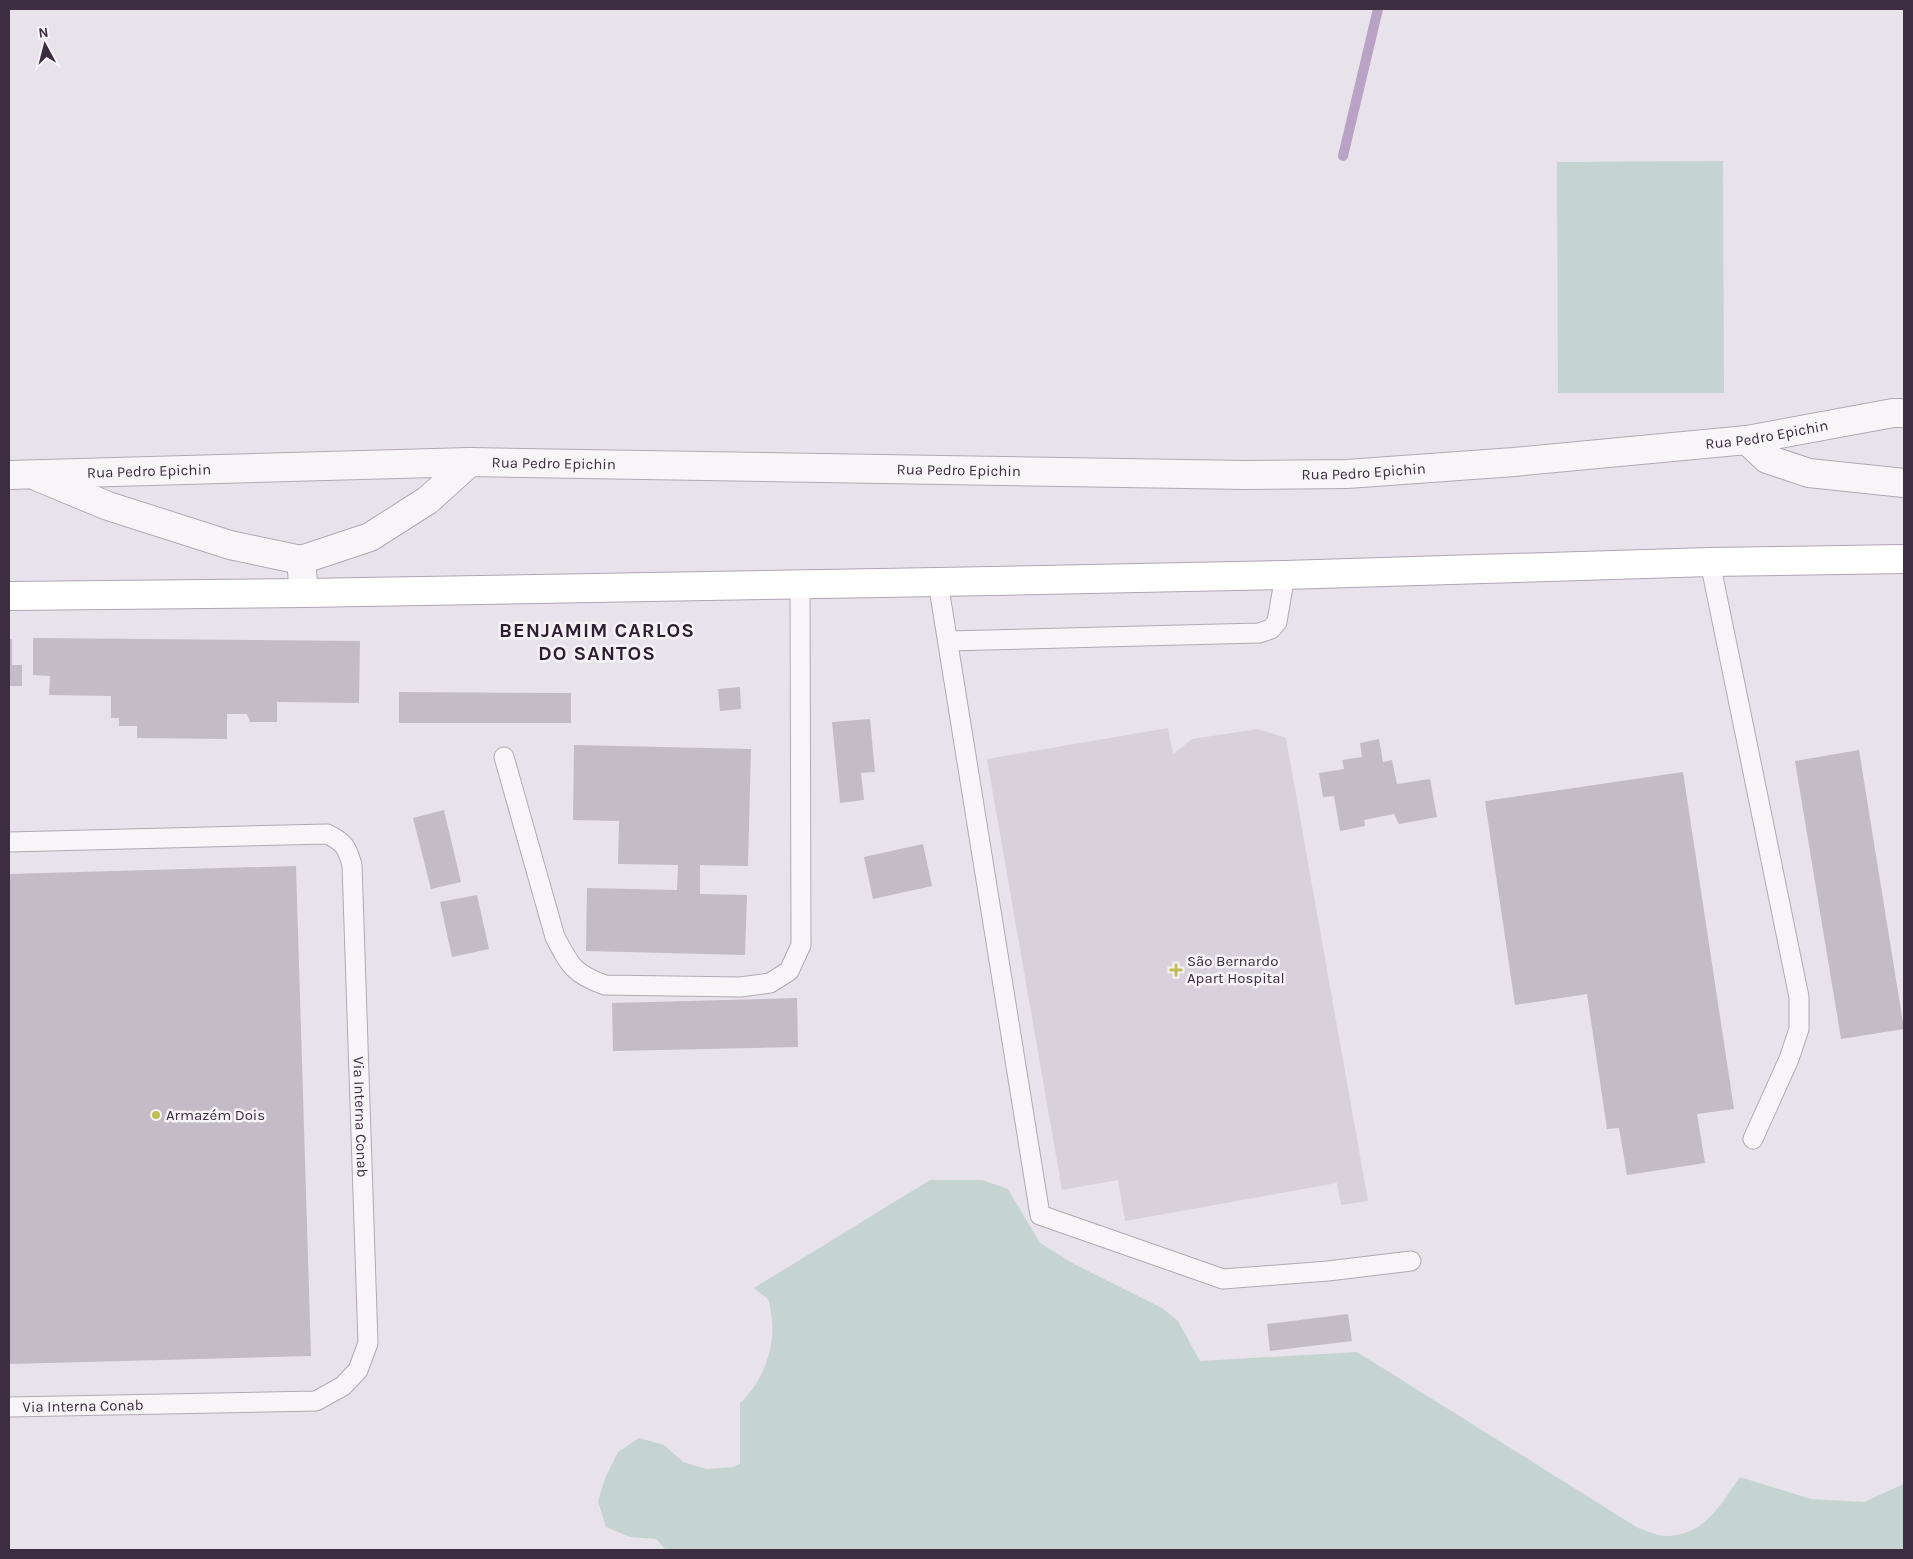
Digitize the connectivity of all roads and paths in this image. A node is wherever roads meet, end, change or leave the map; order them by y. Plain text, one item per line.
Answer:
1 (1904, 413) edge
2 (1747, 440) junction
3 (470, 462) junction
4 (18, 474) edge
5 (1904, 483) edge
6 (1904, 559) edge
7 (301, 560) junction
8 (1710, 562) junction
9 (1285, 575) junction
10 (938, 582) junction
11 (800, 584) junction
12 (304, 593) junction
13 (9, 596) edge
14 (948, 641) junction
15 (504, 758) dead end
16 (9, 842) edge
17 (1753, 1140) dead end
18 (1412, 1261) dead end
19 (9, 1408) edge

1 - 2 street, Rua Pedro Epichin
2 - 3 street, Rua Pedro Epichin
2 - 5 street
3 - 4 street, Rua Pedro Epichin
3 - 7 street
4 - 7 street
6 - 8 main road
7 - 12 street
8 - 9 main road
8 - 17 lane
9 - 10 main road
9 - 14 lane
10 - 11 main road
10 - 14 lane
11 - 12 main road
11 - 15 lane
12 - 13 main road
14 - 18 lane
16 - 19 lane, Via Interna Conab

